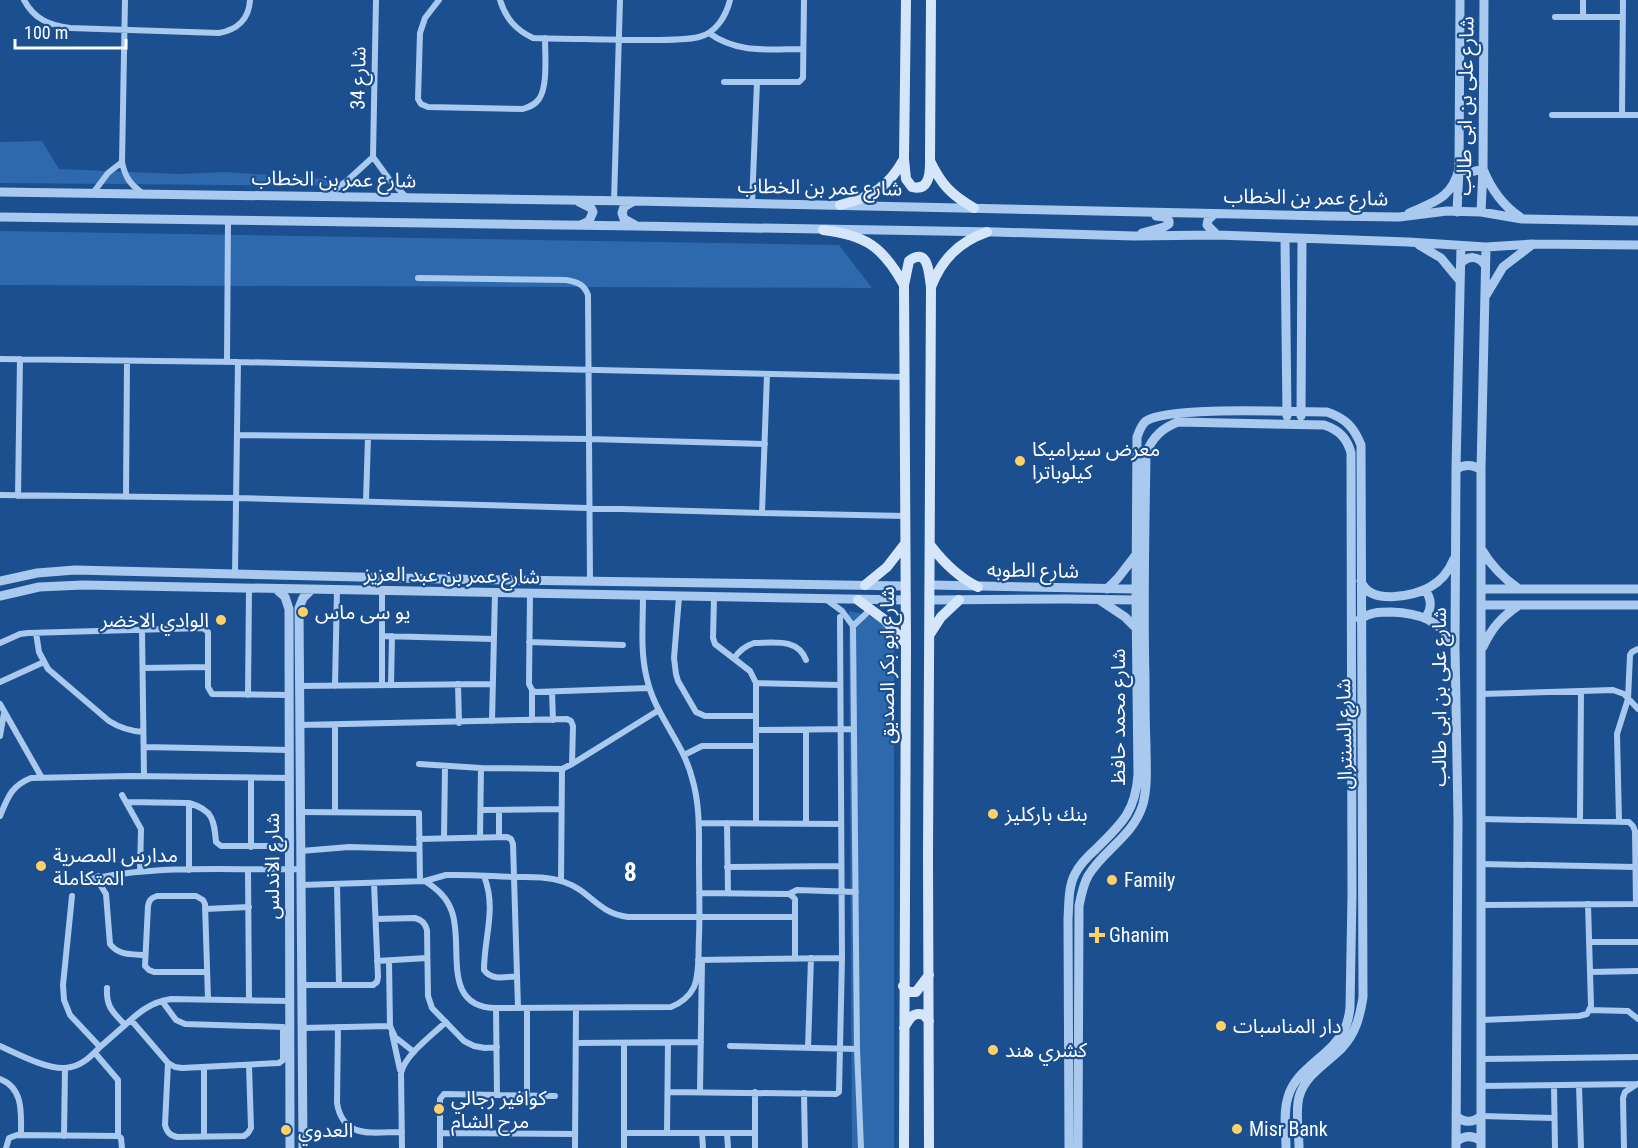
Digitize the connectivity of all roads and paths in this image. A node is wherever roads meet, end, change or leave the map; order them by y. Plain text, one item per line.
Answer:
1 (24, 0) edge
2 (125, 0) edge
3 (250, 0) edge
4 (376, 0) edge
5 (439, 0) edge
6 (500, 0) edge
7 (620, 0) edge
8 (729, 0) edge
9 (804, 0) edge
10 (906, 0) edge
11 (931, 0) edge
12 (1460, 0) edge
13 (1484, 0) edge
14 (1583, 0) edge
15 (1623, 0) edge
16 (1555, 17) dead end
17 (1583, 17) junction
18 (1623, 17) junction
19 (125, 30) junction
20 (710, 33) junction
21 (545, 38) junction
22 (620, 39) junction
23 (803, 49) junction
24 (724, 82) dead end
25 (757, 82) junction
26 (1552, 115) dead end
27 (1622, 115) junction
28 (1638, 115) edge
29 (373, 157) junction
30 (904, 159) junction
31 (930, 160) junction
32 (122, 162) junction
33 (1459, 169) junction
34 (1483, 169) junction
35 (0, 192) edge
36 (93, 193) junction
37 (143, 193) junction
38 (326, 196) junction
39 (408, 198) junction
40 (574, 200) junction
41 (614, 201) junction
42 (634, 201) junction
43 (752, 203) junction
44 (840, 205) junction
45 (974, 208) junction
46 (1134, 212) junction
47 (1457, 212) junction
48 (1481, 213) junction
49 (1214, 214) junction
50 (0, 217) edge
51 (1399, 217) junction
52 (228, 219) junction
53 (1521, 219) junction
54 (1636, 219) edge
55 (581, 225) junction
56 (636, 226) junction
57 (823, 230) junction
58 (987, 232) junction
59 (1217, 235) junction
60 (1134, 236) junction
61 (1285, 239) junction
62 (1302, 239) junction
63 (1408, 242) junction
64 (1533, 244) junction
65 (1638, 245) edge
66 (1461, 246) junction
67 (1486, 247) junction
68 (1461, 263) junction
69 (1485, 265) junction
70 (418, 278) dead end
71 (1460, 281) junction
72 (904, 285) junction
73 (932, 287) junction
74 (1484, 299) junction
75 (1286, 342) junction
76 (1301, 343) junction
77 (0, 359) edge
78 (20, 359) junction
79 (127, 361) junction
80 (227, 362) junction
81 (238, 362) junction
82 (589, 370) junction
83 (767, 374) junction
84 (905, 377) junction
85 (1228, 412) junction
86 (1287, 412) junction
87 (1300, 412) junction
88 (1228, 423) junction
89 (1287, 424) junction
90 (1300, 424) junction
91 (237, 435) junction
92 (368, 437) junction
93 (589, 439) junction
94 (765, 444) junction
95 (1456, 469) junction
96 (1481, 470) junction
97 (0, 495) edge
98 (18, 496) junction
99 (126, 497) junction
100 (236, 498) junction
101 (1356, 500) junction
102 (366, 501) junction
103 (589, 508) junction
104 (762, 513) junction
105 (905, 516) junction
106 (1356, 533) junction
107 (905, 545) junction
108 (931, 546) junction
109 (1481, 548) junction
110 (1136, 554) junction
111 (1456, 554) junction
112 (93, 571) junction
113 (235, 574) junction
114 (1360, 578) junction
115 (443, 579) junction
116 (0, 580) edge
117 (590, 581) junction
118 (738, 583) junction
119 (868, 585) junction
120 (931, 585) junction
121 (93, 586) junction
122 (905, 586) junction
123 (960, 586) junction
124 (978, 587) junction
125 (249, 588) junction
126 (276, 589) junction
127 (1107, 589) junction
128 (1136, 589) junction
129 (1481, 589) junction
130 (1519, 589) junction
131 (1638, 589) edge
132 (310, 590) junction
133 (1425, 590) junction
134 (337, 591) junction
135 (382, 592) junction
136 (443, 592) junction
137 (495, 593) junction
138 (530, 594) junction
139 (0, 596) edge
140 (1381, 596) junction
141 (643, 597) junction
142 (679, 597) junction
143 (714, 598) junction
144 (738, 598) junction
145 (827, 600) junction
146 (858, 600) joint
147 (905, 600) junction
148 (931, 600) junction
149 (959, 600) junction
150 (1099, 600) junction
151 (1136, 600) junction
152 (871, 604) junction
153 (1481, 604) junction
154 (1519, 604) junction
155 (1638, 605) edge
156 (294, 608) junction
157 (1380, 612) junction
158 (840, 617) dead end
159 (1425, 618) junction
160 (1360, 619) junction
161 (853, 627) junction
162 (840, 628) junction
163 (1136, 628) junction
164 (142, 630) junction
165 (36, 633) junction
166 (929, 634) junction
167 (382, 636) junction
168 (392, 636) junction
169 (493, 639) junction
170 (0, 642) edge
171 (529, 642) junction
172 (906, 644) junction
173 (623, 645) dead end
174 (1455, 647) junction
175 (1638, 649) edge
176 (1481, 651) junction
177 (734, 659) junction
178 (806, 660) dead end
179 (44, 662) junction
180 (208, 667) junction
181 (142, 668) junction
182 (0, 682) edge
183 (756, 683) junction
184 (458, 684) junction
185 (492, 684) junction
186 (382, 685) junction
187 (391, 685) junction
188 (840, 685) junction
189 (300, 686) junction
190 (335, 686) junction
191 (649, 688) junction
192 (532, 690) junction
193 (1581, 691) junction
194 (552, 692) junction
195 (1481, 694) junction
196 (248, 695) junction
197 (289, 695) junction
198 (1628, 699) junction
199 (0, 704) edge
200 (1638, 709) edge
201 (658, 710) junction
202 (4, 712) junction
203 (756, 716) junction
204 (532, 720) junction
205 (553, 720) junction
206 (492, 722) junction
207 (459, 723) junction
208 (300, 725) junction
209 (335, 725) junction
210 (840, 729) junction
211 (853, 729) junction
212 (756, 730) junction
213 (806, 730) junction
214 (143, 732) junction
215 (0, 736) edge
216 (756, 746) junction
217 (144, 747) junction
218 (289, 750) junction
219 (684, 755) junction
220 (419, 764) dead end
221 (572, 764) junction
222 (445, 766) junction
223 (481, 768) junction
224 (562, 769) junction
225 (144, 776) junction
226 (42, 778) junction
227 (251, 778) junction
228 (289, 778) junction
229 (0, 793) edge
230 (122, 795) dead end
231 (8, 796) junction
232 (127, 802) junction
233 (189, 803) junction
234 (561, 809) junction
235 (481, 810) junction
236 (499, 810) junction
237 (300, 812) junction
238 (335, 812) junction
239 (0, 816) edge
240 (1481, 819) junction
241 (1580, 820) junction
242 (1619, 821) junction
243 (699, 823) junction
244 (727, 823) junction
245 (756, 823) junction
246 (806, 824) junction
247 (841, 824) junction
248 (290, 835) junction
249 (301, 835) junction
250 (480, 837) junction
251 (499, 837) junction
252 (444, 838) junction
253 (419, 839) junction
254 (290, 846) junction
255 (251, 847) junction
256 (419, 849) junction
257 (301, 851) junction
258 (1481, 864) junction
259 (841, 866) junction
260 (727, 867) junction
261 (1635, 867) junction
262 (290, 869) junction
263 (301, 869) junction
264 (189, 870) junction
265 (248, 870) junction
266 (140, 871) junction
267 (98, 876) junction
268 (484, 876) junction
269 (514, 877) junction
270 (423, 881) junction
271 (561, 881) junction
272 (74, 883) dead end
273 (374, 883) junction
274 (337, 884) junction
275 (301, 885) junction
276 (841, 892) junction
277 (856, 892) junction
278 (699, 893) junction
279 (728, 893) junction
280 (789, 894) junction
281 (72, 896) dead end
282 (1588, 904) junction
283 (1637, 904) edge
284 (1481, 905) junction
285 (249, 907) junction
286 (205, 909) junction
287 (1363, 914) junction
288 (1351, 915) junction
289 (700, 916) junction
290 (795, 917) junction
291 (376, 920) junction
292 (1589, 942) junction
293 (1638, 942) edge
294 (301, 949) junction
295 (290, 950) junction
296 (1351, 951) junction
297 (1363, 952) junction
298 (145, 955) junction
299 (427, 958) junction
300 (795, 958) junction
301 (811, 958) junction
302 (842, 958) junction
303 (700, 960) junction
304 (377, 961) junction
305 (389, 961) junction
306 (1638, 971) edge
307 (207, 972) junction
308 (1590, 972) junction
309 (929, 975) junction
310 (517, 976) junction
311 (339, 985) junction
312 (302, 986) junction
313 (903, 986) junction
314 (107, 988) dead end
315 (208, 999) junction
316 (249, 1000) junction
317 (162, 1001) junction
318 (290, 1001) junction
319 (496, 1008) junction
320 (518, 1008) junction
321 (527, 1008) junction
322 (576, 1008) junction
323 (1590, 1010) junction
324 (1638, 1019) edge
325 (131, 1020) junction
326 (1481, 1020) junction
327 (929, 1021) junction
328 (446, 1022) junction
329 (125, 1025) junction
330 (302, 1028) junction
331 (338, 1028) junction
332 (903, 1028) junction
333 (391, 1030) junction
334 (701, 1042) junction
335 (576, 1043) junction
336 (624, 1043) junction
337 (668, 1043) junction
338 (290, 1045) junction
339 (302, 1045) junction
340 (0, 1046) edge
341 (730, 1046) dead end
342 (497, 1047) junction
343 (808, 1048) junction
344 (840, 1048) junction
345 (856, 1049) junction
346 (98, 1050) junction
347 (414, 1052) junction
348 (1069, 1056) junction
349 (1079, 1056) junction
350 (1638, 1056) edge
351 (1481, 1059) junction
352 (168, 1063) junction
353 (249, 1065) junction
354 (204, 1067) junction
355 (64, 1068) junction
356 (401, 1073) junction
357 (0, 1079) edge
358 (1637, 1083) edge
359 (1579, 1085) junction
360 (1481, 1086) junction
361 (1554, 1086) junction
362 (668, 1092) junction
363 (700, 1092) junction
364 (755, 1092) junction
365 (804, 1093) junction
366 (497, 1094) junction
367 (528, 1095) junction
368 (555, 1096) dead end
369 (1456, 1116) junction
370 (1481, 1116) junction
371 (1554, 1118) junction
372 (402, 1132) junction
373 (1286, 1132) junction
374 (1299, 1132) junction
375 (440, 1133) junction
376 (624, 1133) junction
377 (668, 1133) junction
378 (702, 1133) junction
379 (727, 1133) junction
380 (755, 1133) junction
381 (575, 1134) junction
382 (21, 1135) junction
383 (64, 1136) junction
384 (118, 1136) junction
385 (204, 1136) junction
386 (1481, 1144) edge
387 (1456, 1145) edge
388 (290, 1147) edge
389 (303, 1147) edge
390 (6, 1148) edge
391 (122, 1148) edge
392 (402, 1148) edge
393 (440, 1148) edge
394 (575, 1148) edge
395 (624, 1148) edge
396 (703, 1148) edge
397 (728, 1148) edge
398 (755, 1148) edge
399 (805, 1148) edge
400 (861, 1148) edge
401 (904, 1148) edge
402 (929, 1148) edge
403 (1069, 1148) edge
404 (1078, 1148) edge
405 (1286, 1148) edge
406 (1299, 1148) edge
407 (1555, 1148) edge
408 (1581, 1148) edge
409 (1624, 1148) edge

1 - 19 street
2 - 19 street
3 - 19 street
4 - 29 street, شارع 34
5 - 21 street
6 - 21 street
7 - 22 street
8 - 20 street
9 - 23 street
10 - 30 main road
11 - 31 main road
12 - 33 street, شارع على بن ابى طالب
13 - 34 street, شارع على بن ابى طالب
14 - 17 street
15 - 18 street
16 - 17 street
17 - 18 street
18 - 27 street
19 - 32 street
20 - 22 street
20 - 23 street
21 - 22 street
22 - 41 street
23 - 25 street
24 - 25 street
25 - 43 street
26 - 27 street
27 - 28 street
29 - 38 street
29 - 39 street
30 - 31 main road
30 - 44 main road
31 - 45 main road
32 - 36 street
32 - 37 street
33 - 34 street
33 - 47 street, شارع على بن ابى طالب
33 - 51 street
34 - 48 street, شارع على بن ابى طالب
34 - 53 street
35 - 36 street, شارع عمر بن الخطاب
36 - 37 street, شارع عمر بن الخطاب
37 - 38 street, شارع عمر بن الخطاب
38 - 39 street, شارع عمر بن الخطاب
39 - 40 street, شارع عمر بن الخطاب
40 - 41 street, شارع عمر بن الخطاب
40 - 55 street
41 - 42 street, شارع عمر بن الخطاب
42 - 43 street, شارع عمر بن الخطاب
42 - 56 street
43 - 44 street, شارع عمر بن الخطاب
44 - 45 street, شارع عمر بن الخطاب
45 - 46 street, شارع عمر بن الخطاب
46 - 49 street, شارع عمر بن الخطاب
46 - 60 street
47 - 48 street, شارع عمر بن الخطاب
47 - 51 street, شارع عمر بن الخطاب
48 - 53 street, شارع عمر بن الخطاب
49 - 51 street, شارع عمر بن الخطاب
49 - 59 street
50 - 52 street, شارع عمر بن الخطاب
52 - 55 street, شارع عمر بن الخطاب
52 - 80 street
53 - 54 street, شارع عمر بن الخطاب
55 - 56 street, شارع عمر بن الخطاب
56 - 57 street, شارع عمر بن الخطاب
57 - 58 street, شارع عمر بن الخطاب
57 - 72 main road
58 - 60 street, شارع عمر بن الخطاب
58 - 73 main road
59 - 60 street, شارع عمر بن الخطاب
59 - 61 street, شارع عمر بن الخطاب
61 - 62 street, شارع عمر بن الخطاب
61 - 75 street
62 - 63 street, شارع عمر بن الخطاب
62 - 76 street
63 - 66 street, شارع عمر بن الخطاب
63 - 71 street
64 - 65 street, شارع عمر بن الخطاب
64 - 67 street, شارع عمر بن الخطاب
64 - 74 street
66 - 67 street, شارع عمر بن الخطاب
66 - 68 street, شارع على بن ابى طالب
67 - 69 street
68 - 69 street
68 - 71 street, شارع على بن ابى طالب
69 - 74 street
70 - 82 street
71 - 95 street, شارع على بن ابى طالب
72 - 73 main road
72 - 84 main road, شارع ابو بكر الصديق
73 - 108 main road
74 - 96 street
75 - 76 street
75 - 86 street
76 - 87 street
77 - 78 street
78 - 79 street
78 - 98 street
79 - 80 street
79 - 99 street
80 - 81 street
81 - 82 street
81 - 91 street
82 - 83 street
82 - 93 street
83 - 84 street
83 - 94 street
84 - 105 main road, شارع ابو بكر الصديق
85 - 86 street, شارع السنترال
85 - 88 street
85 - 110 street, شارع محمد حافظ
86 - 87 street, شارع السنترال
86 - 89 street
87 - 90 street
87 - 101 street, شارع السنترال
88 - 89 street, شارع السنترال
88 - 349 street, شارع محمد حافظ
89 - 90 street, شارع السنترال
90 - 101 street, شارع السنترال
91 - 92 street
91 - 100 street
92 - 93 street
92 - 102 street
93 - 94 street
93 - 103 street
94 - 104 street
95 - 96 street
95 - 111 street, شارع على بن ابى طالب
96 - 109 street
97 - 98 street
98 - 99 street
99 - 100 street
100 - 102 street
100 - 113 street
101 - 106 street, شارع السنترال
102 - 103 street
103 - 104 street
103 - 117 street
104 - 105 street
105 - 107 main road, شارع ابو بكر الصديق
106 - 114 street, شارع السنترال
106 - 288 street, شارع السنترال
107 - 119 main road
107 - 122 main road, شارع ابو بكر الصديق
108 - 120 main road
108 - 124 main road
109 - 129 street
109 - 130 street
110 - 127 street
110 - 128 street, شارع محمد حافظ
111 - 133 street
111 - 174 street, شارع على بن ابى طالب
112 - 113 street, شارع عمر بن عبد العزيز
112 - 116 street, شارع عمر بن عبد العزيز
112 - 121 street
113 - 115 street, شارع عمر بن عبد العزيز
114 - 140 street
114 - 160 street, شارع السنترال
115 - 117 street, شارع عمر بن عبد العزيز
115 - 136 street
117 - 118 street, شارع عمر بن عبد العزيز
118 - 119 street, شارع عمر بن عبد العزيز
118 - 144 street
119 - 122 street, شارع عمر بن عبد العزيز
119 - 152 street
120 - 123 street, شارع الطوبه
120 - 148 main road
121 - 125 street, شارع عمر بن عبد العزيز
121 - 139 street, شارع عمر بن عبد العزيز
122 - 147 main road, شارع ابو بكر الصديق
123 - 124 street, شارع الطوبه
123 - 149 street
124 - 127 street, شارع الطوبه
125 - 126 street, شارع عمر بن عبد العزيز
125 - 196 street
126 - 132 street, شارع عمر بن عبد العزيز
126 - 156 street
127 - 128 street, شارع الطوبه
128 - 151 street, شارع محمد حافظ
129 - 130 street
129 - 153 street
130 - 131 street
132 - 134 street, شارع عمر بن عبد العزيز
132 - 156 street
133 - 140 street
133 - 159 street
134 - 135 street, شارع عمر بن عبد العزيز
134 - 190 street
135 - 136 street, شارع عمر بن عبد العزيز
135 - 167 street
136 - 137 street, شارع عمر بن عبد العزيز
137 - 138 street, شارع عمر بن عبد العزيز
137 - 169 street
138 - 141 street, شارع عمر بن عبد العزيز
138 - 171 street
140 - 157 street
141 - 142 street, شارع عمر بن عبد العزيز
141 - 191 street
142 - 143 street, شارع عمر بن عبد العزيز
142 - 203 street
143 - 144 street, شارع عمر بن عبد العزيز
143 - 177 street
144 - 145 street, شارع عمر بن عبد العزيز
145 - 146 street, شارع عمر بن عبد العزيز
145 - 161 street
146 - 152 main road
147 - 152 street
147 - 172 main road, شارع ابو بكر الصديق
148 - 149 street, شارع الطوبه
148 - 166 main road
149 - 150 street, شارع الطوبه
149 - 166 main road
150 - 151 street, شارع الطوبه
150 - 163 street
151 - 163 street, شارع محمد حافظ
152 - 161 street
152 - 172 main road
153 - 154 street
153 - 176 street
154 - 155 street
154 - 176 street
156 - 189 street, شارع الاندلس
156 - 197 street, شارع الاندلس
157 - 159 street
157 - 160 street
158 - 162 street
159 - 174 street
160 - 287 street, شارع السنترال
161 - 162 street
161 - 211 street
162 - 188 street
163 - 348 street, شارع محمد حافظ
164 - 165 street
164 - 180 street
164 - 181 street
165 - 170 street
165 - 179 street
166 - 309 main road
167 - 168 street
167 - 186 street
168 - 169 street
168 - 187 street
169 - 185 street
171 - 173 street
171 - 192 street
172 - 313 main road, شارع ابو بكر الصديق
174 - 369 street, شارع على بن ابى طالب
175 - 198 street
176 - 195 street
177 - 178 street
177 - 183 street
179 - 182 street
179 - 214 street
180 - 181 street
180 - 196 street
181 - 214 street
183 - 188 street
183 - 203 street
184 - 185 street
184 - 187 street
184 - 207 street
185 - 206 street
186 - 187 street
186 - 190 street
188 - 210 street
189 - 190 street
189 - 208 street, شارع الاندلس
191 - 194 street
191 - 201 street
192 - 194 street
192 - 204 street
193 - 195 street
193 - 198 street
193 - 241 street
194 - 205 street
195 - 240 street
196 - 197 street
197 - 218 street, شارع الاندلس
198 - 200 street
198 - 242 street
199 - 202 street
201 - 219 street
201 - 221 street
202 - 215 street
202 - 226 street
203 - 212 street
204 - 205 street
204 - 206 street
205 - 221 street
206 - 207 street
207 - 209 street
208 - 209 street
208 - 237 street, شارع الاندلس
209 - 238 street
210 - 211 street
210 - 213 street
210 - 247 street
211 - 277 street
212 - 213 street
212 - 216 street
213 - 246 street
214 - 217 street
216 - 219 street
216 - 245 street
217 - 218 street
217 - 225 street
218 - 228 street, شارع الاندلس
219 - 243 street
220 - 222 street
221 - 224 street
222 - 223 street
222 - 252 street
223 - 224 street
223 - 235 street
224 - 234 street
225 - 226 street
225 - 227 street
226 - 231 street
227 - 228 street
227 - 255 street
228 - 248 street, شارع الاندلس
229 - 231 street
230 - 232 street
231 - 239 street
232 - 233 street
232 - 266 street
233 - 255 street
233 - 264 street
234 - 236 street
234 - 271 street
235 - 236 street
235 - 250 street
236 - 251 street
237 - 238 street
237 - 249 street, شارع الاندلس
238 - 253 street
240 - 241 street
240 - 258 street
241 - 242 street
242 - 261 street
243 - 244 street
243 - 278 street
244 - 245 street
244 - 260 street
245 - 246 street
246 - 247 street
247 - 259 street
248 - 249 street
248 - 254 street, شارع الاندلس
249 - 257 street, شارع الاندلس
250 - 251 street
250 - 252 street
251 - 269 street
252 - 253 street
253 - 256 street
254 - 255 street
254 - 262 street, شارع الاندلس
256 - 257 street
256 - 270 street
257 - 263 street, شارع الاندلس
258 - 261 street
258 - 284 street
259 - 260 street
259 - 276 street
260 - 279 street
261 - 283 street
262 - 263 street
262 - 265 street
262 - 295 street, شارع الاندلس
263 - 275 street, شارع الاندلس
264 - 265 street
264 - 266 street
265 - 285 street
266 - 267 street
267 - 272 street
267 - 298 street
268 - 269 street
268 - 270 street
268 - 310 street
269 - 271 street
269 - 310 street
270 - 273 street
270 - 319 street
271 - 289 street
273 - 274 street
273 - 291 street
274 - 275 street
274 - 311 street
275 - 294 street, شارع الاندلس
276 - 277 street
276 - 280 street
276 - 302 street
277 - 345 street
278 - 279 street
278 - 289 street
279 - 280 street
280 - 290 street
281 - 346 street
282 - 283 street
282 - 284 street
282 - 292 street
284 - 326 street
285 - 286 street
285 - 316 street
286 - 298 street
286 - 307 street
287 - 288 street
287 - 297 street, شارع السنترال
288 - 296 street, شارع السنترال
289 - 290 street
289 - 303 street
290 - 300 street
291 - 299 street
291 - 304 street
292 - 293 street
292 - 308 street
294 - 295 street
294 - 312 street, شارع الاندلس
295 - 318 street, شارع الاندلس
296 - 297 street
296 - 373 street, شارع السنترال
297 - 374 street, شارع السنترال
298 - 307 street
299 - 305 street
299 - 328 street
300 - 301 street
300 - 303 street
301 - 302 street
301 - 343 street
302 - 344 street
303 - 322 street
303 - 334 street
304 - 305 street
304 - 311 street
305 - 333 street
306 - 308 street
307 - 315 street
308 - 323 street
309 - 313 main road
309 - 327 main road
310 - 320 street
311 - 312 street
312 - 330 street, شارع الاندلس
313 - 332 main road, شارع ابو بكر الصديق
314 - 329 street
315 - 316 street
315 - 317 street
316 - 318 street
317 - 325 street
317 - 353 street
318 - 338 street, شارع الاندلس
319 - 320 street
319 - 342 street
320 - 321 street
321 - 322 street
321 - 367 street
322 - 335 street
323 - 324 street
323 - 326 street
325 - 329 street
325 - 352 street
326 - 351 street
327 - 332 main road
327 - 402 main road
328 - 342 street
328 - 347 street
329 - 346 street
330 - 331 street
330 - 339 street, شارع الاندلس
331 - 333 street
331 - 372 street
332 - 401 main road, شارع ابو بكر الصديق
333 - 347 street
333 - 356 street
334 - 337 street
334 - 363 street
335 - 336 street
335 - 381 street
336 - 337 street
336 - 376 street
337 - 362 street
338 - 339 street
338 - 388 street, شارع الاندلس
339 - 389 street, شارع الاندلس
340 - 355 street
341 - 343 street
342 - 366 street
343 - 344 street
344 - 345 street
344 - 365 street
345 - 400 street
346 - 355 street
346 - 384 street
347 - 356 street
348 - 349 street
348 - 403 street, شارع محمد حافظ
349 - 404 street, شارع محمد حافظ
350 - 351 street
351 - 360 street
352 - 354 street
352 - 385 street
353 - 354 street
353 - 385 street
354 - 385 street
355 - 383 street
356 - 372 street
357 - 382 street
358 - 359 street
358 - 409 street
359 - 361 street
359 - 408 street
360 - 361 street
360 - 370 street
361 - 371 street
362 - 363 street
362 - 377 street
363 - 364 street
364 - 365 street
364 - 380 street
365 - 399 street
366 - 367 street
366 - 375 street
367 - 368 street
369 - 370 street
369 - 387 street, شارع على بن ابى طالب
370 - 371 street
370 - 386 street
371 - 407 street
372 - 392 street
373 - 374 street
373 - 405 street, شارع السنترال
374 - 406 street, شارع السنترال
375 - 381 street
375 - 393 street
376 - 377 street
376 - 395 street
377 - 378 street
378 - 379 street
378 - 396 street
379 - 380 street
379 - 397 street
380 - 398 street
381 - 394 street
382 - 383 street
382 - 390 street
383 - 384 street
384 - 391 street
386 - 387 street
388 - 389 street

